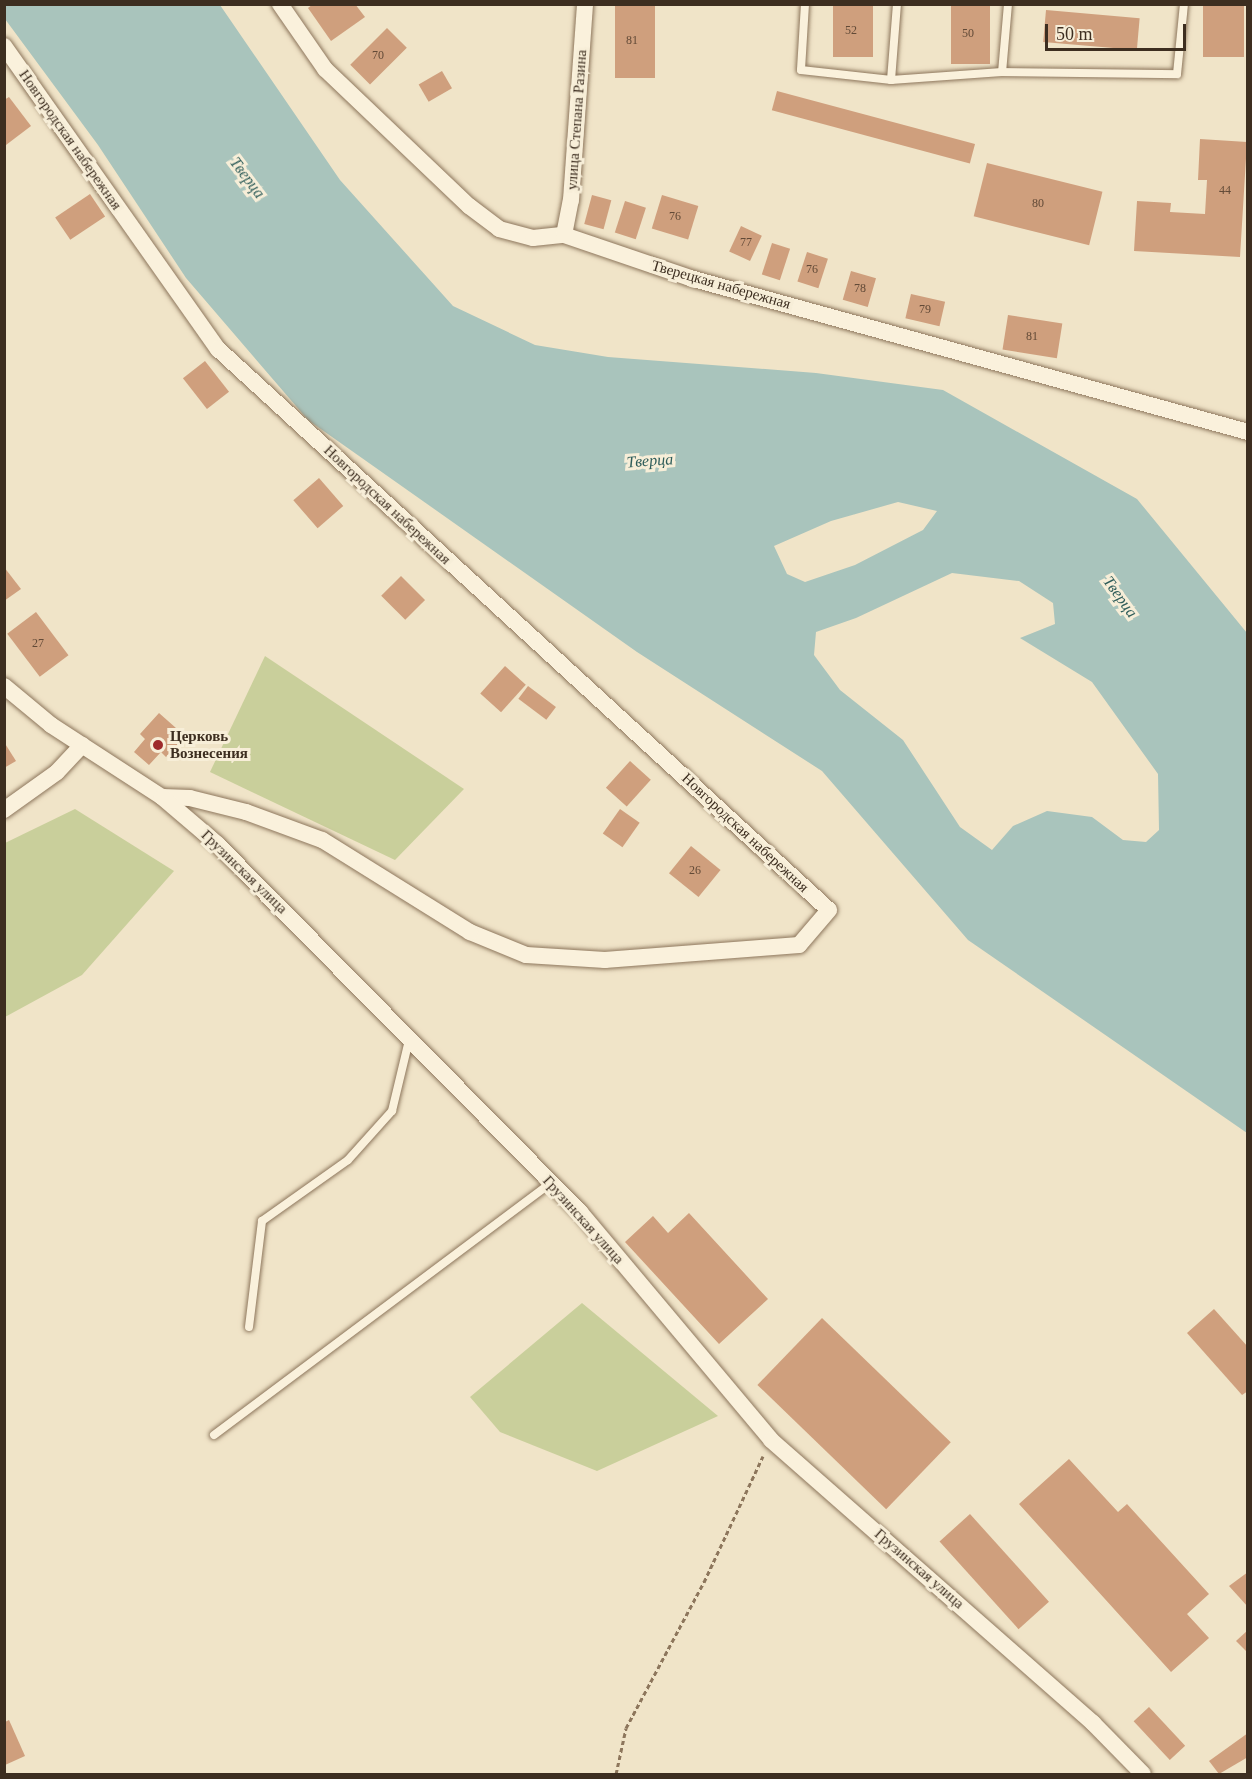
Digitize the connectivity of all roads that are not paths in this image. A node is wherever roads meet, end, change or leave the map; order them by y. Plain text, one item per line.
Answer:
1 (280, 4) edge
2 (585, 4) edge
3 (805, 4) edge
4 (897, 4) edge
5 (1008, 4) edge
6 (1184, 4) edge
7 (4, 46) edge
8 (1002, 72) junction
9 (891, 80) junction
10 (564, 235) junction
11 (1248, 432) edge
12 (4, 686) edge
13 (82, 745) junction
14 (162, 796) junction
15 (4, 810) edge
16 (409, 1039) junction
17 (551, 1183) junction
18 (249, 1327) dead end
19 (214, 1435) dead end
20 (1143, 1774) edge

1 - 10 street, Тверецкая набережная
2 - 10 street, улица Степана Разина
3 - 9 lane
4 - 9 lane
5 - 8 lane
6 - 8 lane
7 - 14 street, Новгородская набережная
8 - 9 lane
10 - 11 street, Тверецкая набережная
12 - 13 street, Грузинская улица
13 - 14 street, Грузинская улица
13 - 15 street
14 - 16 street, Грузинская улица
16 - 17 street, Грузинская улица
16 - 18 lane
17 - 19 lane
17 - 20 street, Грузинская улица

